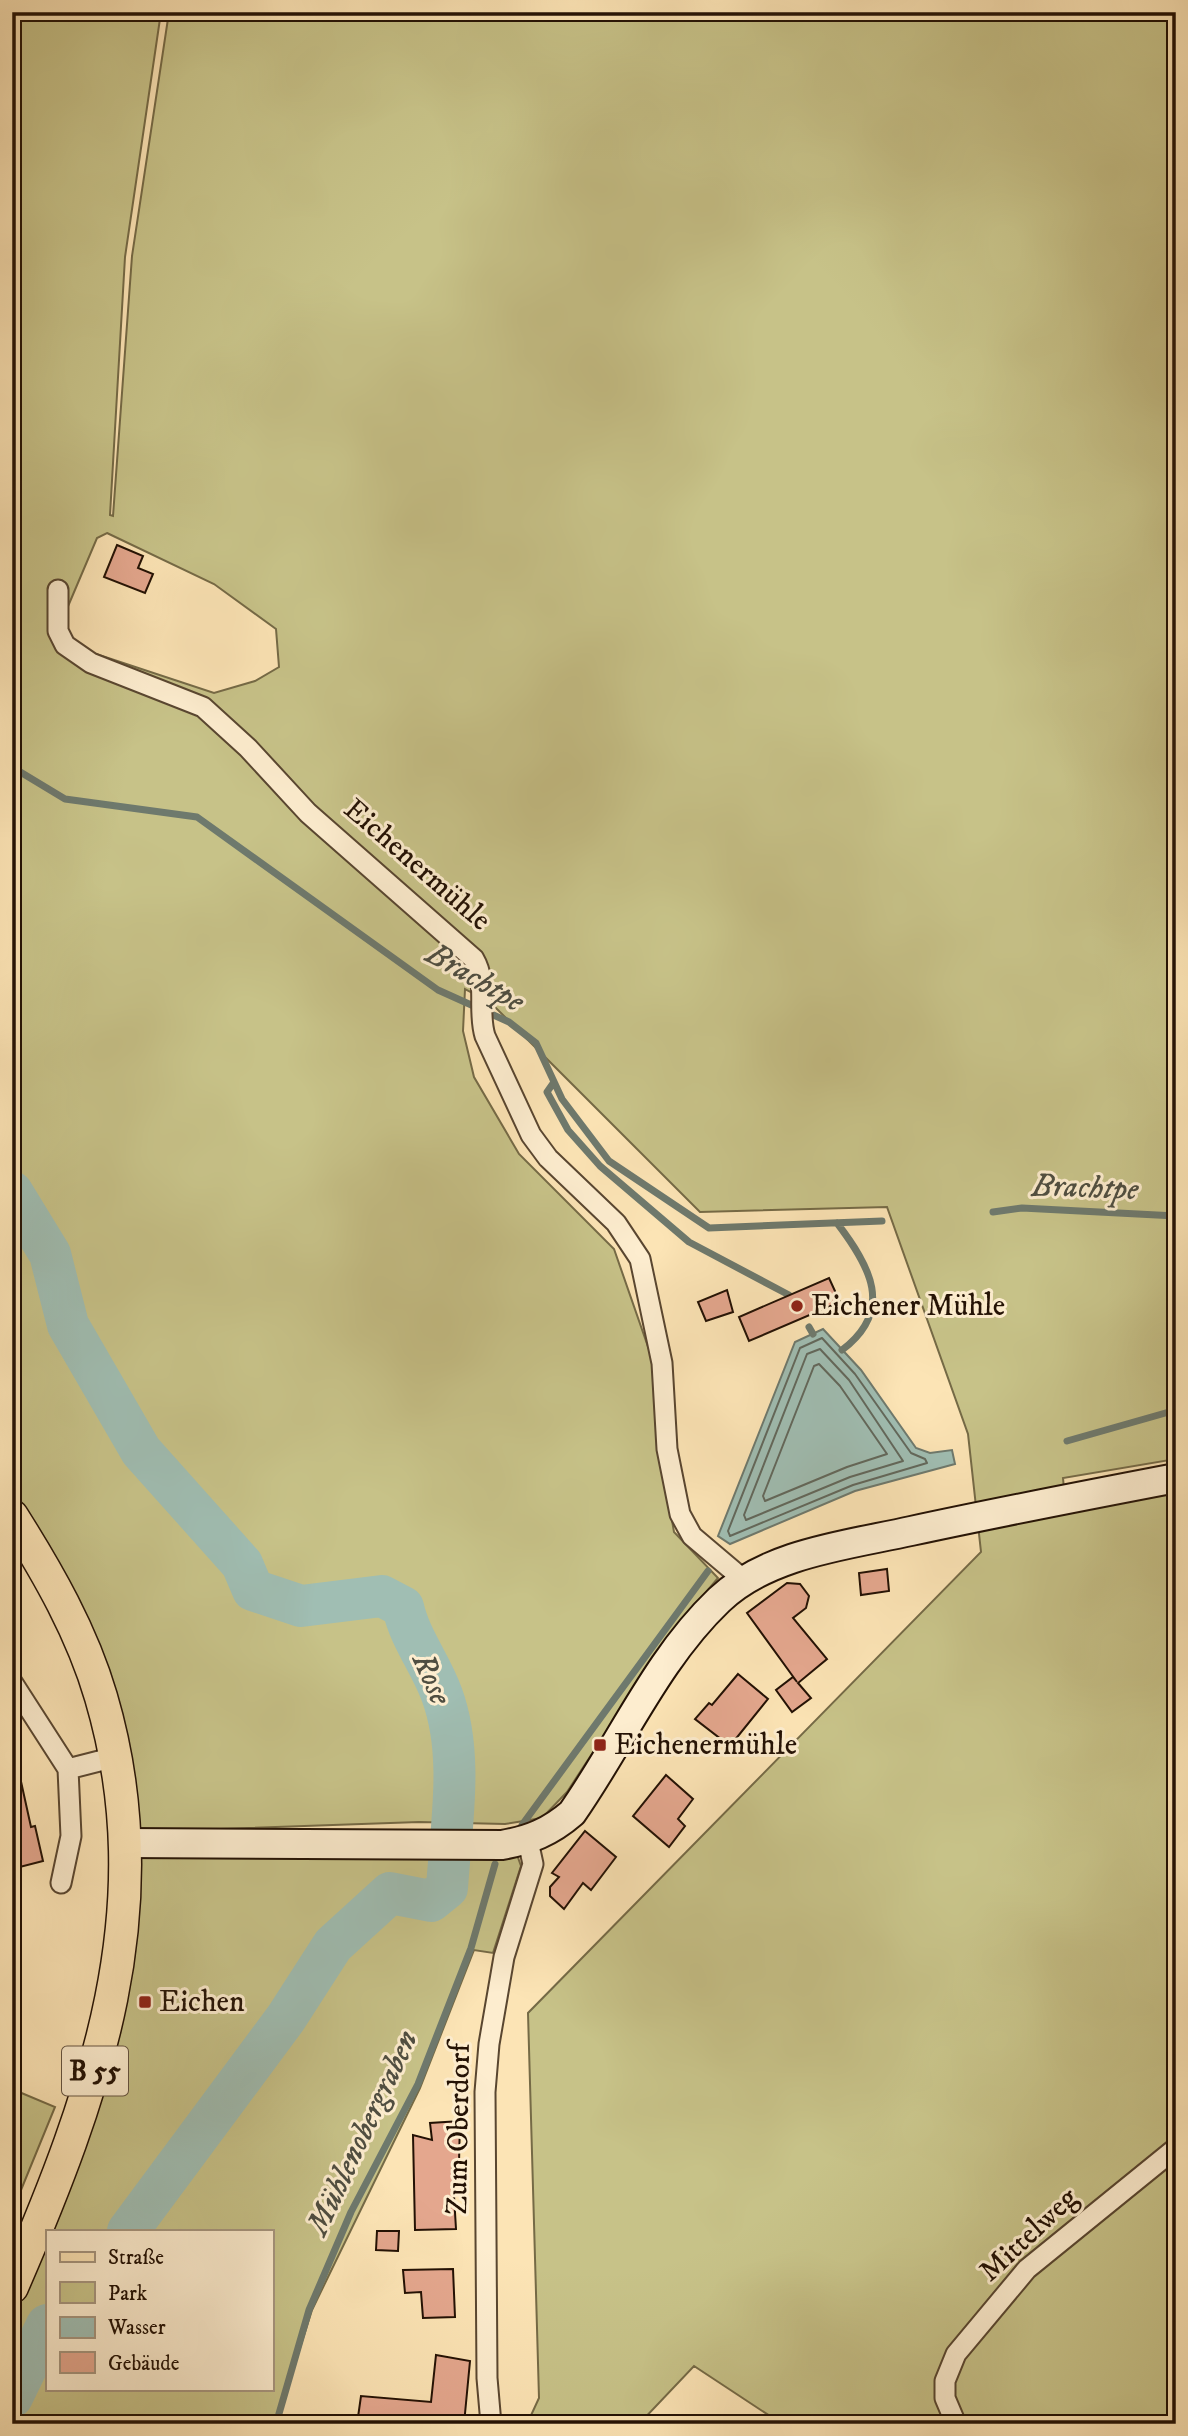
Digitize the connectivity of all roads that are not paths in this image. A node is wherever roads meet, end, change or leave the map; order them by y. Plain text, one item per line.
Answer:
1 (58, 590) dead end
2 (1176, 1478) edge
3 (12, 1516) edge
4 (744, 1580) junction
5 (12, 1682) edge
6 (115, 1757) junction
7 (68, 1769) junction
8 (528, 1841) junction
9 (125, 1843) junction
10 (61, 1883) dead end
11 (1176, 2148) edge
12 (12, 2287) edge
13 (491, 2424) edge
14 (956, 2424) edge

1 - 4 street, Eichenermühle
2 - 4 main road
3 - 6 main road, B 55
4 - 8 main road
5 - 7 street
6 - 7 street
6 - 9 main road, B 55
7 - 10 street
8 - 9 main road
8 - 13 street, Zum Oberdorf
9 - 12 main road, B 55
11 - 14 street, Mittelweg

